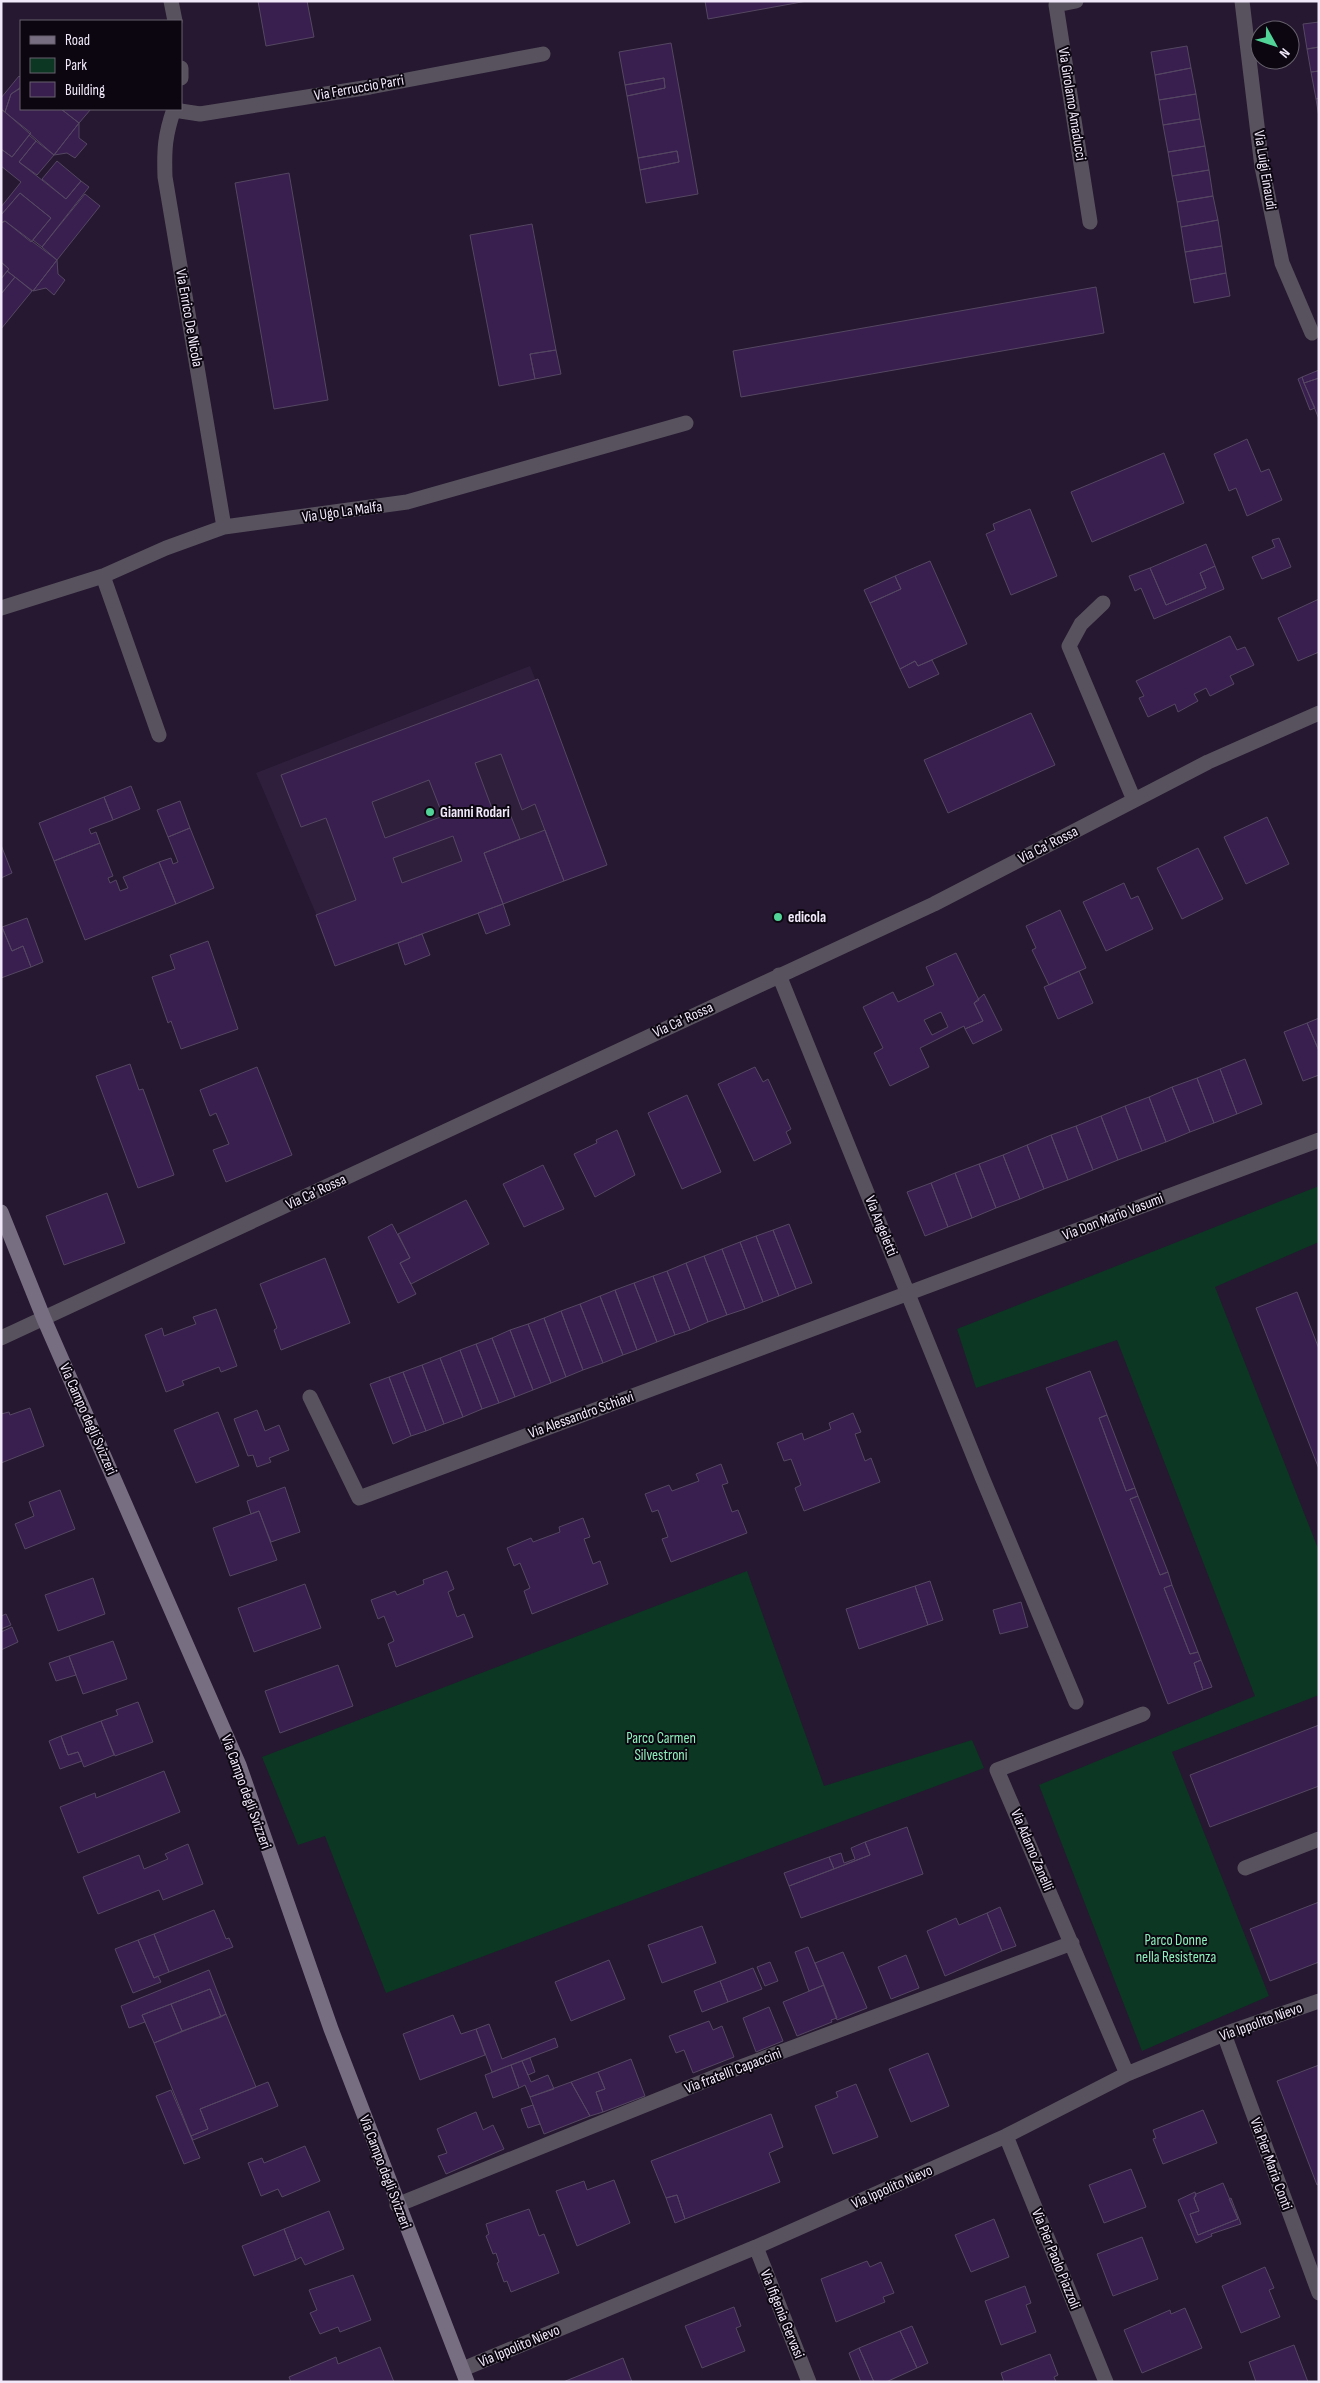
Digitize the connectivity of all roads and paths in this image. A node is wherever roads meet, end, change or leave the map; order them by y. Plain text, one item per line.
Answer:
1 (171, 1) edge
2 (1076, 1) edge
3 (1242, 1) edge
4 (175, 20) edge
5 (544, 54) dead end
6 (174, 110) edge
7 (179, 110) edge
8 (1090, 222) dead end
9 (1312, 333) dead end
10 (686, 423) dead end
11 (224, 527) junction
12 (103, 576) junction
13 (1103, 603) dead end
14 (1, 608) edge
15 (1319, 713) edge
16 (158, 734) dead end
17 (1134, 800) junction
18 (779, 975) junction
19 (1319, 1140) edge
20 (1, 1212) edge
21 (908, 1294) junction
22 (44, 1319) junction
23 (1, 1338) edge
24 (310, 1397) dead end
25 (1076, 1702) dead end
26 (1143, 1714) dead end
27 (1319, 1839) edge
28 (1246, 1868) dead end
29 (1072, 1943) junction
30 (1319, 2001) edge
31 (1224, 2034) junction
32 (1127, 2074) junction
33 (1006, 2136) junction
34 (397, 2205) junction
35 (756, 2247) junction
36 (1319, 2293) edge
37 (465, 2376) edge
38 (809, 2382) edge
39 (1106, 2382) edge

1 - 4 street
2 - 8 street, Via Girolamo Amaducci
3 - 9 street, Via Luigi Einaudi
5 - 7 street, Via Ferruccio Parri
6 - 11 street, Via Enrico De Nicola
10 - 11 street, Via Ugo La Malfa
11 - 12 street, Via Ugo La Malfa
12 - 14 street, Via Ugo La Malfa
12 - 16 street
13 - 17 street
15 - 17 street, Via Ca' Rossa
17 - 18 street, Via Ca' Rossa
18 - 21 street, Via Angeletti
18 - 22 street, Via Ca' Rossa
19 - 21 street, Via Don Mario Vasumi
20 - 22 main road, Via Campo degli Svizzeri
21 - 24 street, Via Alessandro Schiavi
21 - 25 street, Via Angeletti
22 - 23 street, Via Ca' Rossa
22 - 34 main road, Via Campo degli Svizzeri
26 - 29 street, Via Adamo Zanelli
27 - 28 street
29 - 32 street, Via Adamo Zanelli
29 - 34 street, Via fratelli Capaccini
30 - 31 street, Via Ippolito Nievo
31 - 32 street, Via Ippolito Nievo
31 - 36 street, Via Pier Maria Conti
32 - 33 street, Via Ippolito Nievo
33 - 35 street, Via Ippolito Nievo
33 - 39 street, Via Pier Paolo Piazzoli
34 - 37 main road, Via Campo degli Svizzeri
35 - 37 street, Via Ippolito Nievo
35 - 38 street, Via Ifigenia Gervasi

